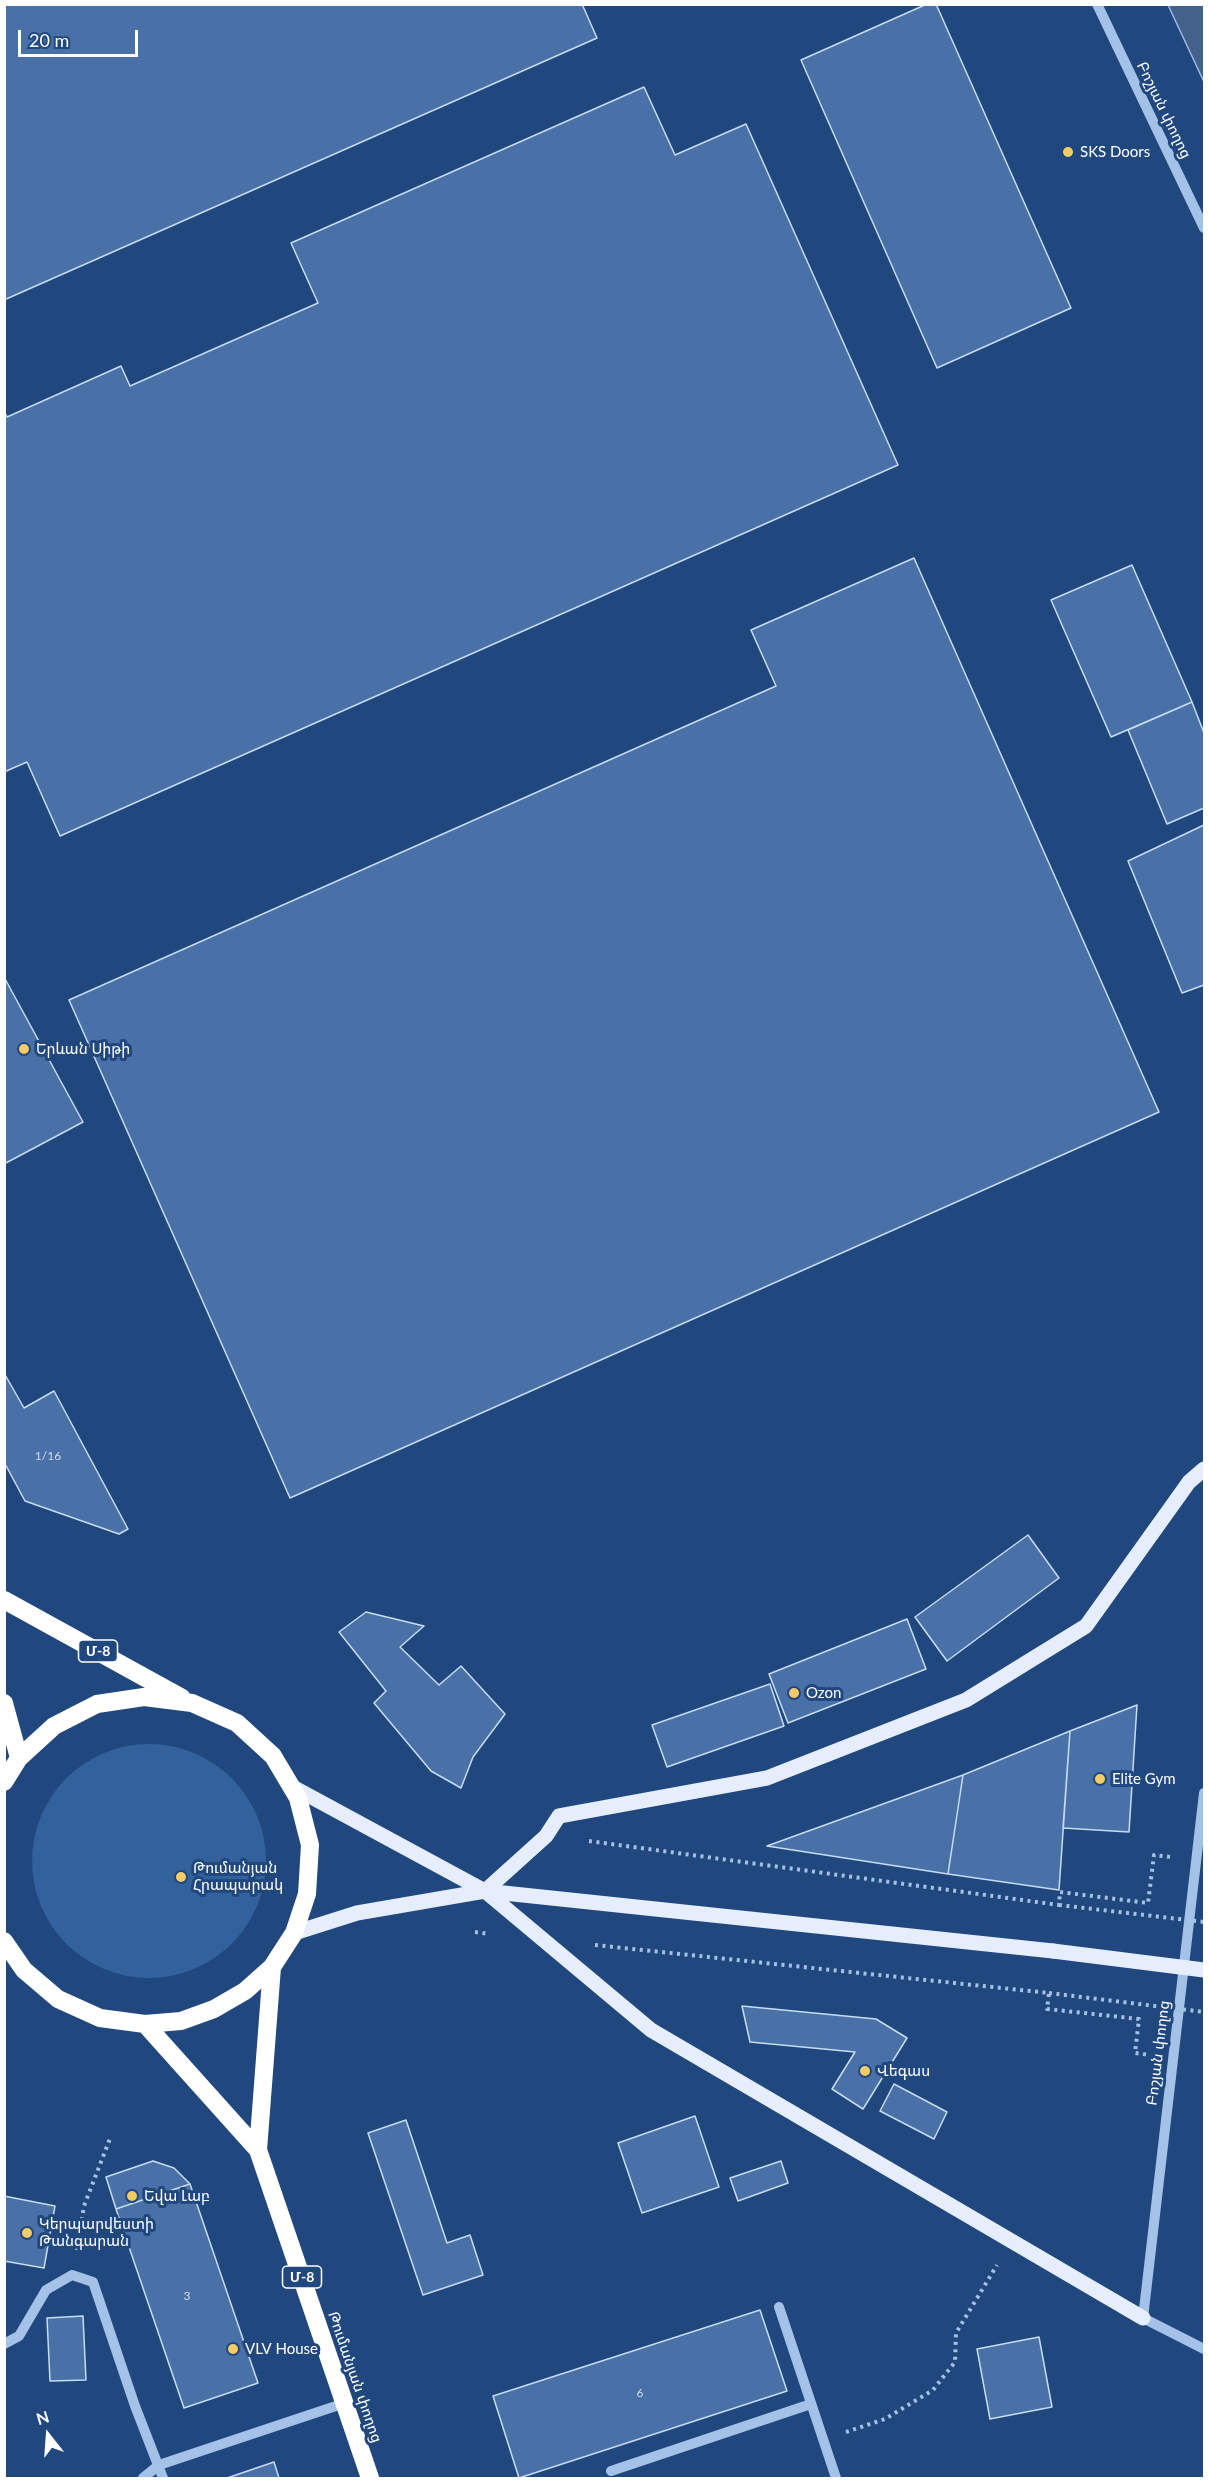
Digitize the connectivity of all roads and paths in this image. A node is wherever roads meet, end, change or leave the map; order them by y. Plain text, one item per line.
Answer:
1 (1096, 4) edge
2 (1204, 228) edge
3 (1204, 1469) edge
4 (4, 1600) edge
5 (4, 1703) edge
6 (192, 1703) junction
7 (19, 1758) junction
8 (4, 1782) edge
9 (291, 1786) junction
10 (1204, 1793) edge
11 (546, 1836) junction
12 (1154, 1855) dead end
13 (485, 1891) junction
14 (1059, 1905) junction
15 (1204, 1922) edge
16 (475, 1932) dead end
17 (294, 1933) junction
18 (543, 1939) junction
19 (4, 1941) edge
20 (272, 1966) junction
21 (1204, 1970) edge
22 (1049, 1993) junction
23 (1204, 2012) edge
24 (145, 2024) junction
25 (1135, 2053) dead end
26 (111, 2136) dead end
27 (258, 2150) junction
28 (1012, 2241) junction
29 (72, 2275) junction
30 (779, 2307) dead end
31 (1143, 2318) junction
32 (4, 2344) edge
33 (1204, 2349) edge
34 (345, 2403) junction
35 (811, 2404) junction
36 (823, 2440) junction
37 (159, 2465) junction
38 (610, 2470) dead end
39 (143, 2478) edge
40 (163, 2478) edge
41 (370, 2478) edge
42 (836, 2478) edge

1 - 2 street, Բոշյան փողոց
3 - 11 main road
4 - 6 highway, Մ-8
5 - 7 highway
6 - 7 highway
6 - 9 highway
7 - 8 highway
9 - 13 main road
9 - 17 highway
10 - 31 street, Բոշյան փողոց
11 - 13 main road
11 - 14 path
12 - 14 path
13 - 17 main road
13 - 18 main road
13 - 21 main road, bridge
14 - 15 path, bridge
16 - 18 path
17 - 20 highway
18 - 22 path
18 - 28 main road
19 - 24 highway
20 - 24 highway
20 - 27 highway, Մ-8
22 - 23 path, bridge
22 - 25 path
24 - 27 highway, Մ-8
26 - 29 path
27 - 34 highway, Թումանյան փողոց / Մ-8
28 - 31 main road
28 - 36 path
29 - 32 street
29 - 37 street
30 - 35 street
31 - 33 street
34 - 37 street
34 - 41 highway, Թումանյան փողոց / Մ-8
35 - 36 street
35 - 38 street
36 - 42 street
37 - 39 street
37 - 40 street

